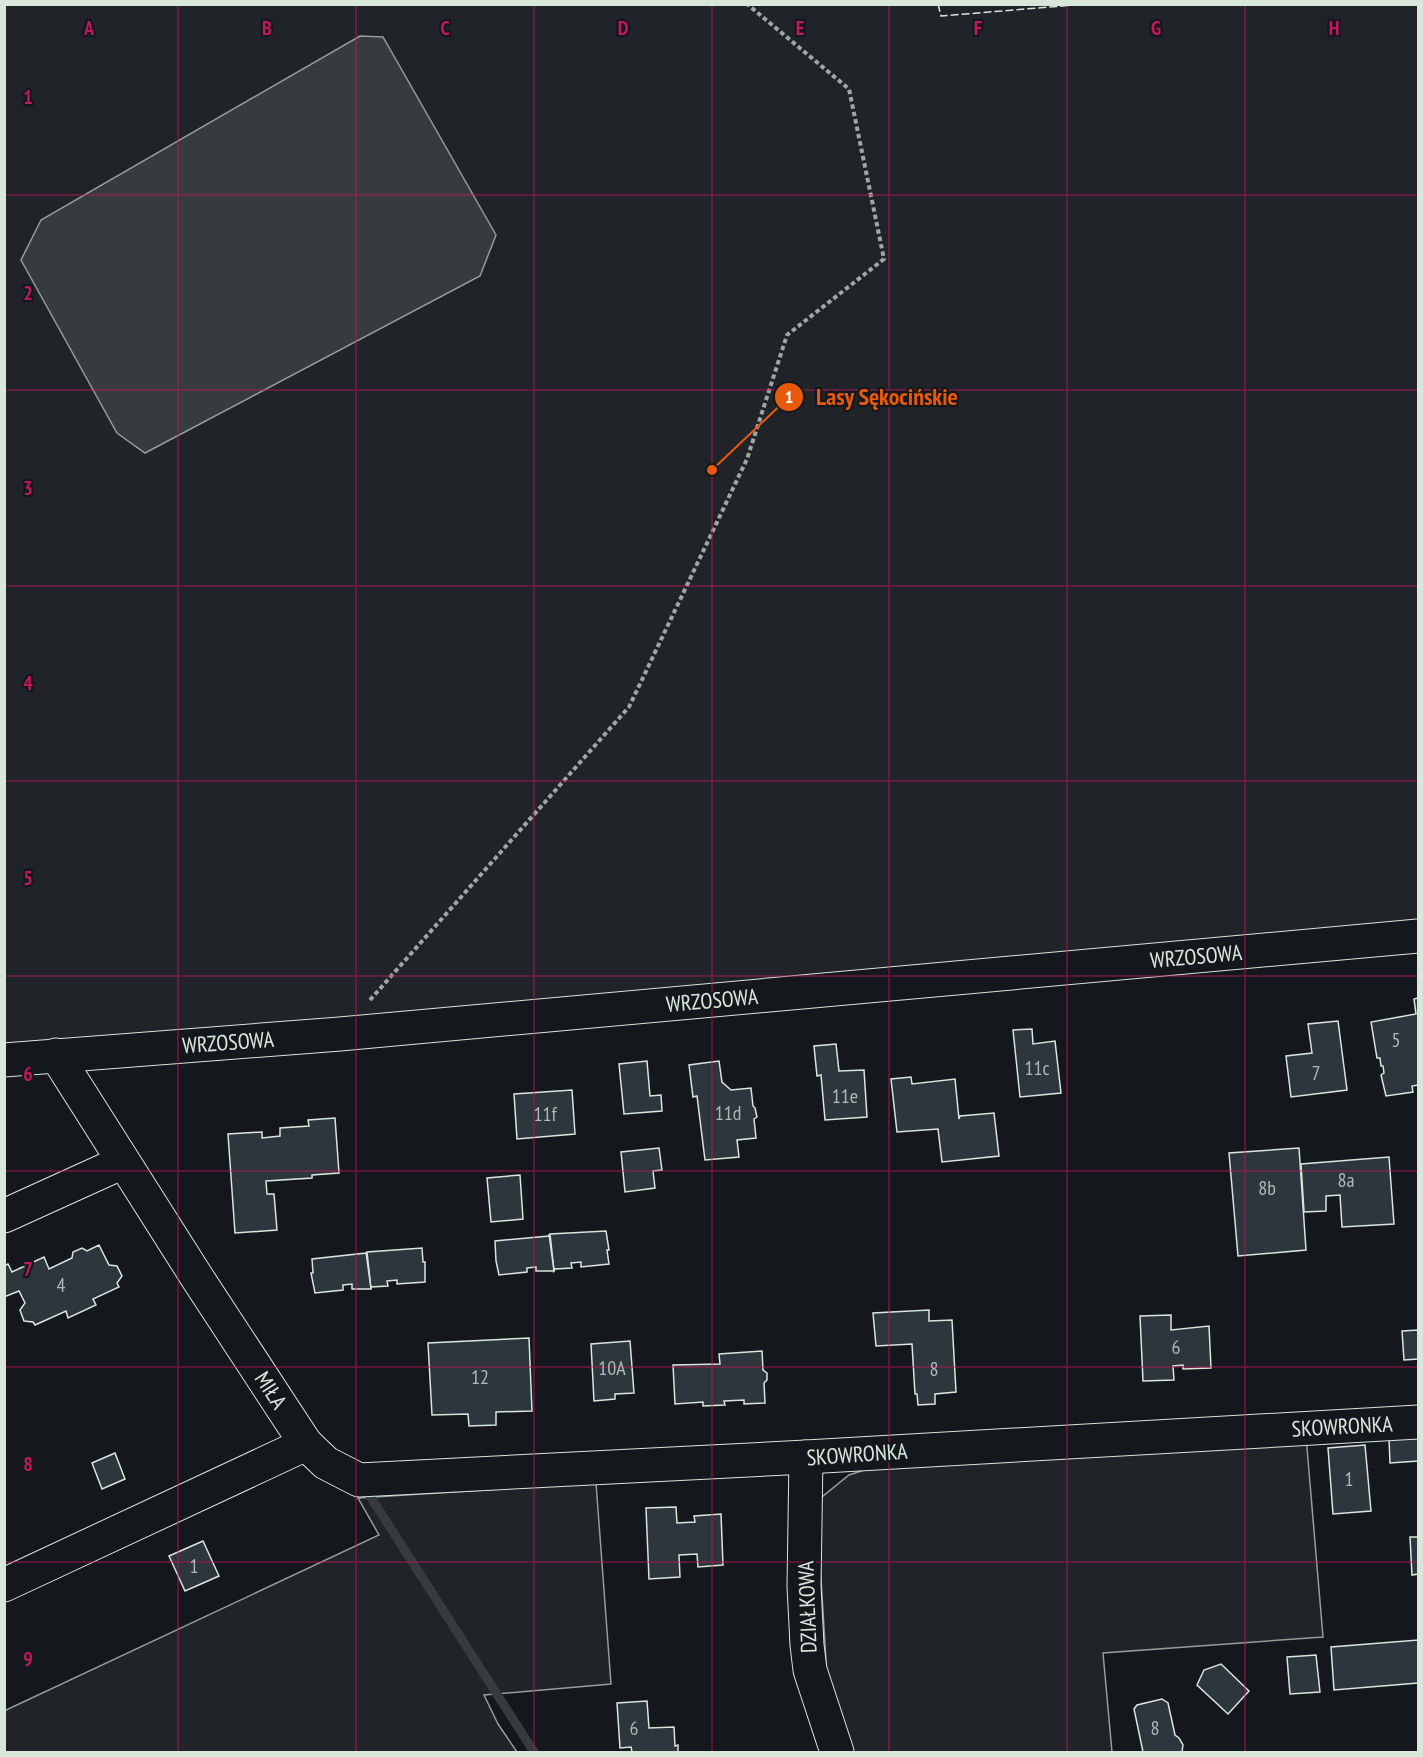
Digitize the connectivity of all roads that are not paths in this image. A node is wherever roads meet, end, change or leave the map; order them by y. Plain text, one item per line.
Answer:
1 (1419, 936) edge
2 (56, 1055) junction
3 (4, 1060) edge
4 (123, 1162) junction
5 (4, 1216) edge
6 (1419, 1422) edge
7 (306, 1444) junction
8 (806, 1457) junction
9 (4, 1585) edge
10 (837, 1752) edge

1 - 2 street, WRZOSOWA
2 - 3 street, WRZOSOWA
2 - 4 street, MIŁA
4 - 5 street
4 - 7 street, MIŁA
6 - 8 street, SKOWRONKA
7 - 8 street, SKOWRONKA
7 - 9 street
8 - 10 street, DZIAŁKOWA

